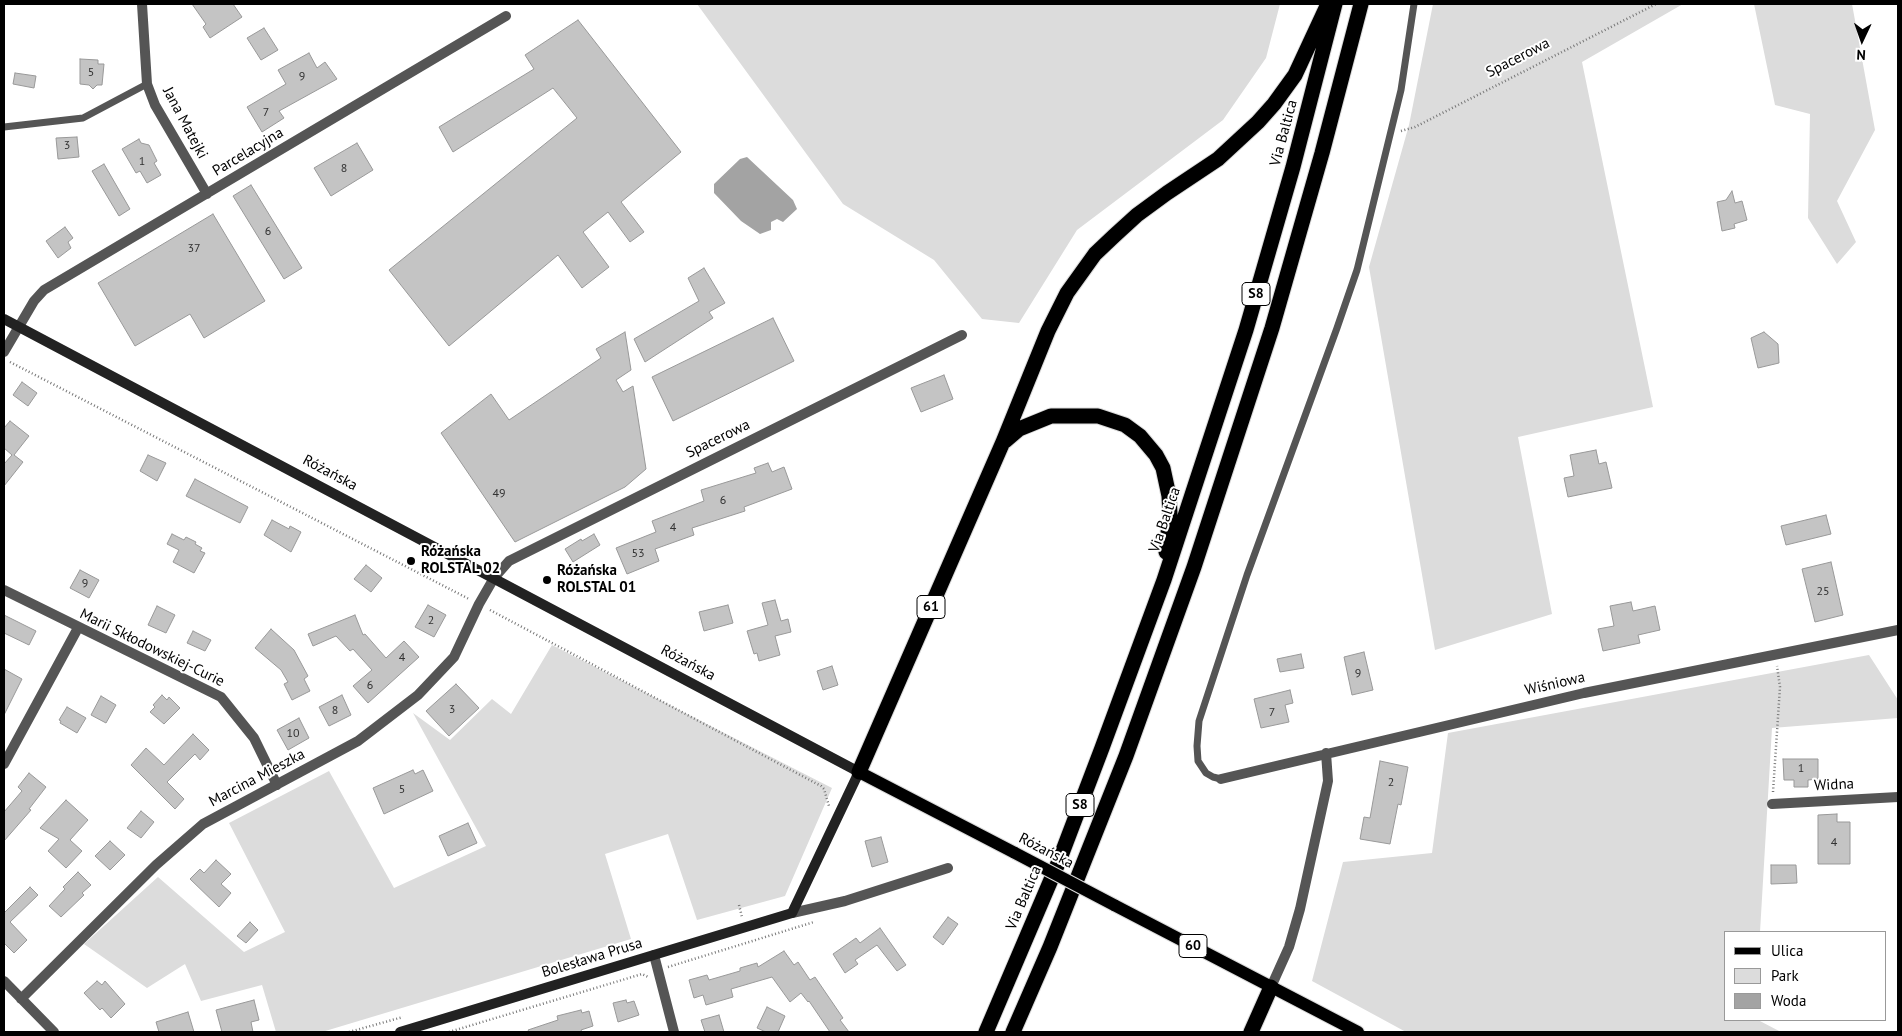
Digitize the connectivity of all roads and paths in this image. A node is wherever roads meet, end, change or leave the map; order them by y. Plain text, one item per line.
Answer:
1 (142, 4) edge
2 (1328, 4) edge
3 (1335, 4) edge
4 (1361, 4) edge
5 (1414, 4) edge
6 (1656, 4) edge
7 (506, 16) dead end
8 (147, 84) junction
9 (4, 127) edge
10 (1391, 132) junction
11 (207, 194) junction
12 (4, 319) edge
13 (18, 326) junction
14 (962, 334) dead end
15 (5, 356) edge
16 (1004, 442) junction
17 (494, 578) junction
18 (1164, 580) junction
19 (4, 590) edge
20 (479, 604) junction
21 (78, 628) junction
22 (1898, 630) edge
23 (1775, 654) junction
24 (1326, 753) junction
25 (4, 764) edge
26 (859, 772) junction
27 (1221, 779) joint
28 (277, 785) junction
29 (1898, 797) edge
30 (829, 804) dead end
31 (1772, 804) joint
32 (948, 868) dead end
33 (792, 913) junction
34 (814, 922) dead end
35 (654, 955) junction
36 (658, 975) junction
37 (4, 981) edge
38 (1271, 987) junction
39 (21, 999) junction
40 (54, 1032) edge
41 (400, 1032) edge
42 (449, 1032) edge
43 (674, 1032) edge
44 (986, 1032) edge
45 (1013, 1032) edge
46 (1251, 1032) edge
47 (1358, 1032) edge

1 - 8 street, Jana Matejki
2 - 16 highway
3 - 18 highway, Via Baltica / S8
4 - 45 highway, S8
5 - 10 lane
6 - 10 path, Spacerowa
7 - 11 street, Parcelacyjna
8 - 9 lane
8 - 11 street, Jana Matejki
10 - 27 lane
11 - 13 street, Parcelacyjna
12 - 13 street, Różańska
13 - 15 street, Parcelacyjna
13 - 17 street, Różańska
14 - 17 street, Spacerowa
15 - 20 path
16 - 18 highway
16 - 26 highway, 61
17 - 20 street, Marcina Mieszka
17 - 26 street, Różańska
18 - 44 highway, Via Baltica / S8
19 - 21 street, Marii Skłodowskiej-Curie
20 - 28 street, Marcina Mieszka
20 - 30 path
21 - 25 street
21 - 28 street, Marii Skłodowskiej-Curie
22 - 23 street, Wiśniowa
23 - 24 street, Wiśniowa
23 - 31 path
24 - 27 street, Wiśniowa
24 - 38 street
26 - 33 street
26 - 38 main road, Różańska / 60, bridge
28 - 39 street, Marcina Mieszka
29 - 31 street, Widna
32 - 33 street, Bolesława Prusa
33 - 35 street, Bolesława Prusa
34 - 36 path
35 - 36 street
35 - 41 street, Bolesława Prusa
36 - 42 path
36 - 43 street
37 - 39 street
38 - 46 highway
38 - 47 main road, Różańska / 60
39 - 40 street

